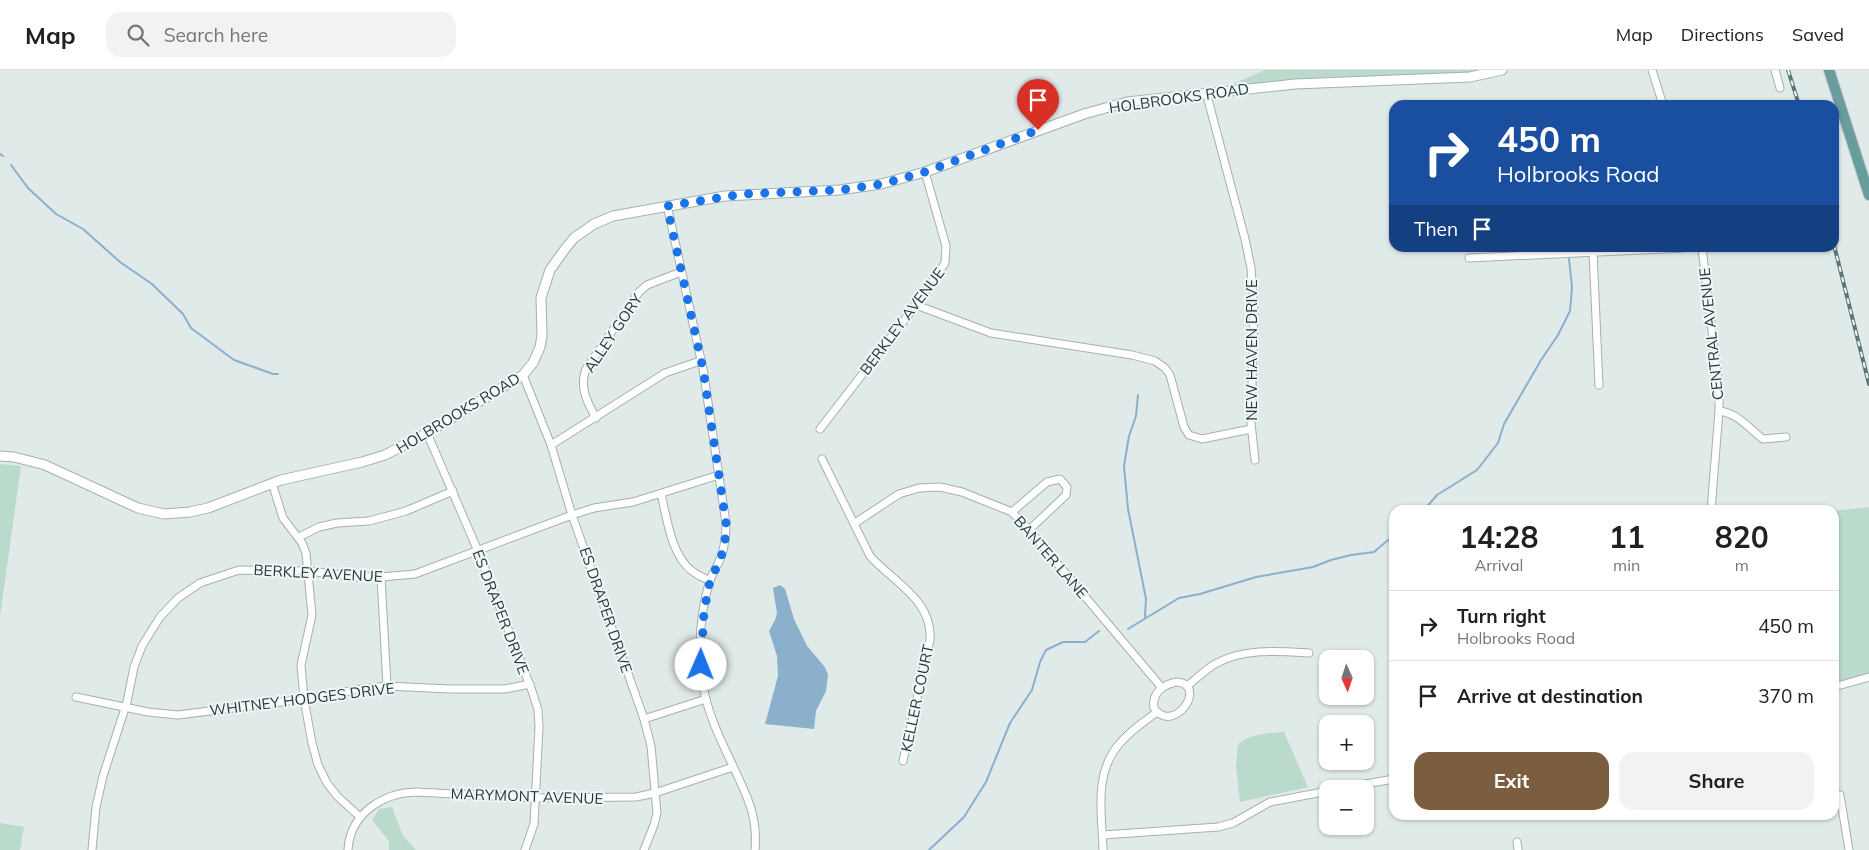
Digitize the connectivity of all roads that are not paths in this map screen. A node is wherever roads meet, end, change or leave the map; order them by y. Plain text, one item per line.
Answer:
1 (1502, 70) edge
2 (1652, 70) edge
3 (1775, 70) edge
4 (1829, 70) edge
5 (1780, 88) dead end
6 (1206, 92) junction
7 (1661, 100) edge
8 (1839, 100) edge
9 (1839, 101) edge
10 (925, 172) junction
11 (1869, 195) edge
12 (667, 206) junction
13 (1594, 252) joint
14 (1702, 252) edge
15 (1469, 258) dead end
16 (681, 272) junction
17 (916, 304) junction
18 (700, 361) junction
19 (523, 375) junction
20 (1600, 385) dead end
21 (1719, 411) junction
22 (596, 418) junction
23 (820, 429) dead end
24 (1251, 429) junction
25 (427, 433) junction
26 (1786, 437) dead end
27 (551, 445) junction
28 (0, 456) edge
29 (822, 459) dead end
30 (1255, 460) dead end
31 (719, 475) junction
32 (272, 484) junction
33 (453, 491) junction
34 (661, 494) junction
35 (1710, 505) edge
36 (1012, 512) junction
37 (572, 515) junction
38 (854, 523) junction
39 (1029, 530) junction
40 (299, 537) junction
41 (478, 551) junction
42 (308, 571) junction
43 (381, 577) junction
44 (710, 581) junction
45 (1308, 653) dead end
46 (1869, 677) edge
47 (530, 684) junction
48 (387, 686) junction
49 (1187, 686) junction
50 (1839, 686) edge
51 (1162, 688) junction
52 (76, 697) dead end
53 (304, 699) junction
54 (706, 699) junction
55 (125, 708) junction
56 (1157, 712) junction
57 (644, 719) junction
58 (903, 761) dead end
59 (733, 767) junction
60 (1389, 779) edge
61 (1374, 782) edge
62 (655, 793) junction
63 (1319, 793) edge
64 (1840, 795) dead end
65 (535, 798) junction
66 (360, 817) junction
67 (1103, 836) junction
68 (1517, 842) dead end
69 (92, 850) edge
70 (348, 850) edge
71 (525, 850) edge
72 (644, 850) edge
73 (755, 850) edge
74 (1103, 850) edge
75 (1518, 850) edge
76 (1849, 850) edge

1 - 6 street, HOLBROOKS ROAD
2 - 7 street
3 - 5 street
4 - 8 main road
6 - 10 street, HOLBROOKS ROAD
6 - 24 street, NEW HAVEN DRIVE
9 - 11 main road
10 - 12 street, HOLBROOKS ROAD
10 - 17 street, BERKLEY AVENUE
12 - 16 street
12 - 19 street, HOLBROOKS ROAD
13 - 15 street
13 - 20 street
14 - 21 street, CENTRAL AVENUE
16 - 18 street
16 - 22 street, ALLEY GORY
17 - 23 street, BERKLEY AVENUE
17 - 24 street, NEW HAVEN DRIVE
18 - 22 street
18 - 31 street
19 - 25 street, HOLBROOKS ROAD
19 - 27 street, ES DRAPER DRIVE
21 - 26 street
21 - 35 street, CENTRAL AVENUE
22 - 27 street
24 - 30 street
25 - 32 street, HOLBROOKS ROAD
25 - 33 street, ES DRAPER DRIVE
27 - 37 street, ES DRAPER DRIVE
28 - 32 street, HOLBROOKS ROAD
29 - 38 street, KELLER COURT
31 - 34 street, BERKLEY AVENUE
31 - 44 street
32 - 40 street
33 - 40 street
33 - 41 street, ES DRAPER DRIVE
34 - 37 street, BERKLEY AVENUE
34 - 44 street
36 - 38 street, BANTER LANE
36 - 39 street, BANTER LANE
36 - 39 street
37 - 41 street, BERKLEY AVENUE
37 - 57 street, ES DRAPER DRIVE
38 - 58 street, KELLER COURT
39 - 51 street, BANTER LANE
40 - 42 street
41 - 43 street, BERKLEY AVENUE
41 - 47 street, ES DRAPER DRIVE
42 - 43 street, BERKLEY AVENUE
42 - 53 street
42 - 55 street, BERKLEY AVENUE
43 - 48 street
44 - 54 street
45 - 49 street
46 - 50 street
47 - 48 street, WHITNEY HODGES DRIVE
47 - 65 street, ES DRAPER DRIVE
48 - 53 street, WHITNEY HODGES DRIVE
49 - 51 street
49 - 56 street
51 - 56 street
52 - 55 street, WHITNEY HODGES DRIVE
53 - 55 street, WHITNEY HODGES DRIVE
53 - 66 street
54 - 57 street
54 - 59 street
55 - 69 street, BERKLEY AVENUE
56 - 67 street
57 - 62 street, ES DRAPER DRIVE
59 - 62 street, MARYMONT AVENUE
59 - 73 street
60 - 61 street
62 - 65 street, MARYMONT AVENUE
62 - 72 street, ES DRAPER DRIVE
63 - 67 street
64 - 76 street
65 - 66 street, MARYMONT AVENUE
65 - 71 street, ES DRAPER DRIVE
66 - 70 street, MARYMONT AVENUE
67 - 74 street
68 - 75 street

